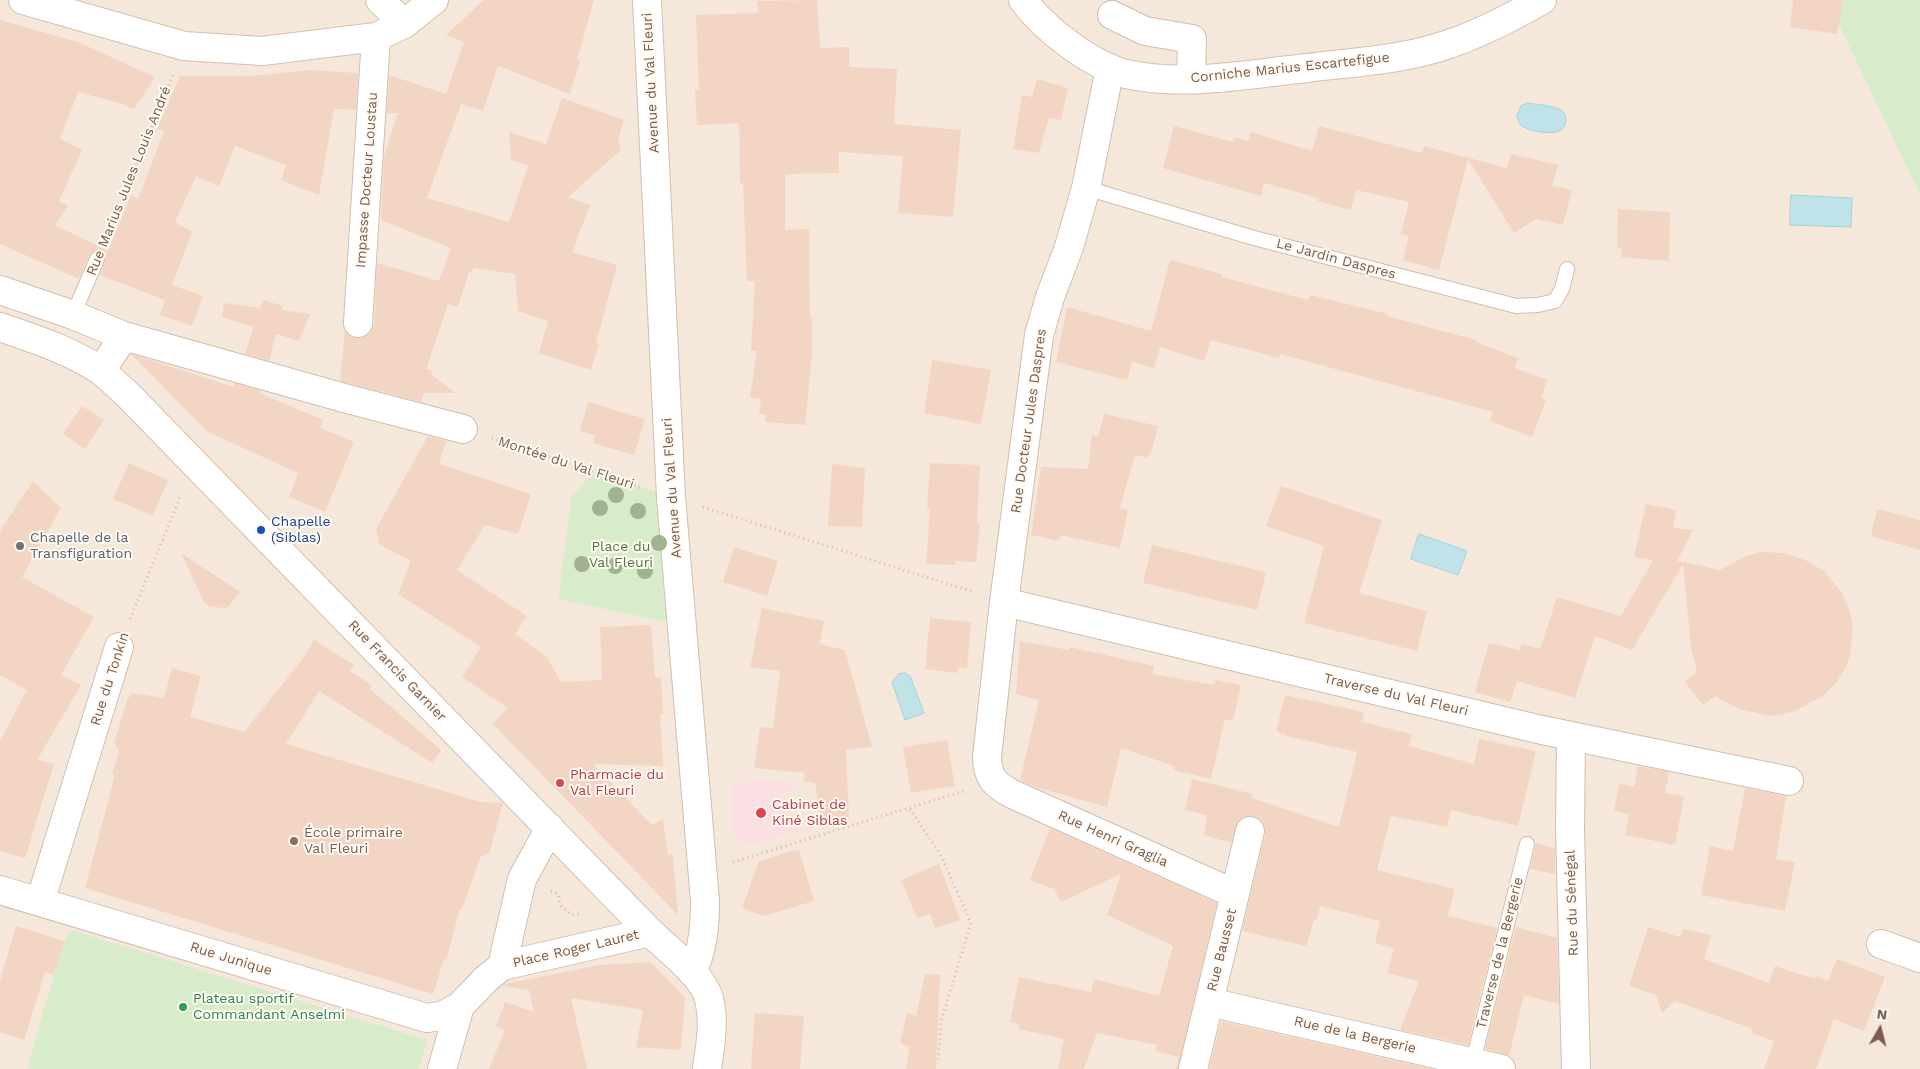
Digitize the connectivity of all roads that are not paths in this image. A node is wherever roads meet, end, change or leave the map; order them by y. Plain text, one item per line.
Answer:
1 (24, 0) edge
2 (380, 0) edge
3 (434, 0) edge
4 (647, 0) edge
5 (1022, 0) edge
6 (1542, 0) edge
7 (1112, 16) dead end
8 (404, 24) junction
9 (376, 36) junction
10 (1110, 68) junction
11 (1191, 79) junction
12 (1086, 188) junction
13 (97, 259) road end
14 (1566, 269) dead end
15 (0, 290) edge
16 (73, 314) junction
17 (358, 323) dead end
18 (0, 327) edge
19 (124, 336) junction
20 (101, 371) junction
21 (463, 429) road end
22 (1004, 602) junction
23 (119, 647) road end
24 (1571, 736) junction
25 (993, 781) joint
26 (1789, 781) dead end
27 (550, 828) junction
28 (1250, 830) dead end
29 (1527, 844) dead end
30 (0, 890) edge
31 (1235, 894) junction
32 (40, 902) junction
33 (650, 932) junction
34 (1881, 944) dead end
35 (1920, 958) edge
36 (502, 966) junction
37 (692, 972) junction
38 (1209, 1002) junction
39 (460, 1006) junction
40 (1473, 1062) junction
41 (442, 1069) edge
42 (707, 1069) edge
43 (1193, 1069) edge
44 (1501, 1069) edge
45 (1576, 1069) edge

1 - 9 street
2 - 8 street
3 - 8 street
4 - 37 street, Avenue du Val Fleuri
5 - 10 street, Corniche Marius Escartefigue
6 - 11 street, Corniche Marius Escartefigue
7 - 11 street
8 - 9 street
9 - 17 street, Impasse Docteur Loustau
10 - 11 street, Corniche Marius Escartefigue
10 - 12 street, Rue Docteur Jules Daspres
12 - 14 lane, Le Jardin Daspres
12 - 22 street, Rue Docteur Jules Daspres
13 - 16 lane, Rue Marius Jules Louis André
15 - 16 street
16 - 19 street
18 - 20 street, Rue Francis Garnier
19 - 20 street
19 - 21 street
20 - 27 street, Rue Francis Garnier
22 - 24 street, Traverse du Val Fleuri
22 - 25 street, Rue Docteur Jules Daspres
23 - 32 street, Rue du Tonkin
24 - 26 street, Traverse du Val Fleuri
24 - 45 street, Rue du Sénégal
25 - 31 street, Rue Henri Graglia
27 - 33 street, Rue Francis Garnier
27 - 36 street, Place Roger Lauret
28 - 31 street, Rue Bausset
29 - 40 lane, Traverse de la Bergerie
30 - 32 street, Rue Junique
31 - 38 street, Rue Bausset
32 - 39 street, Rue Junique
33 - 36 street, Place Roger Lauret
33 - 37 street, Rue Francis Garnier
34 - 35 street
36 - 39 street, Place Roger Lauret
37 - 42 street, Rue Francis Garnier
38 - 40 street, Rue de la Bergerie
38 - 43 street, Rue Bausset
39 - 41 street, Place Roger Lauret
40 - 44 street, Rue de la Bergerie

